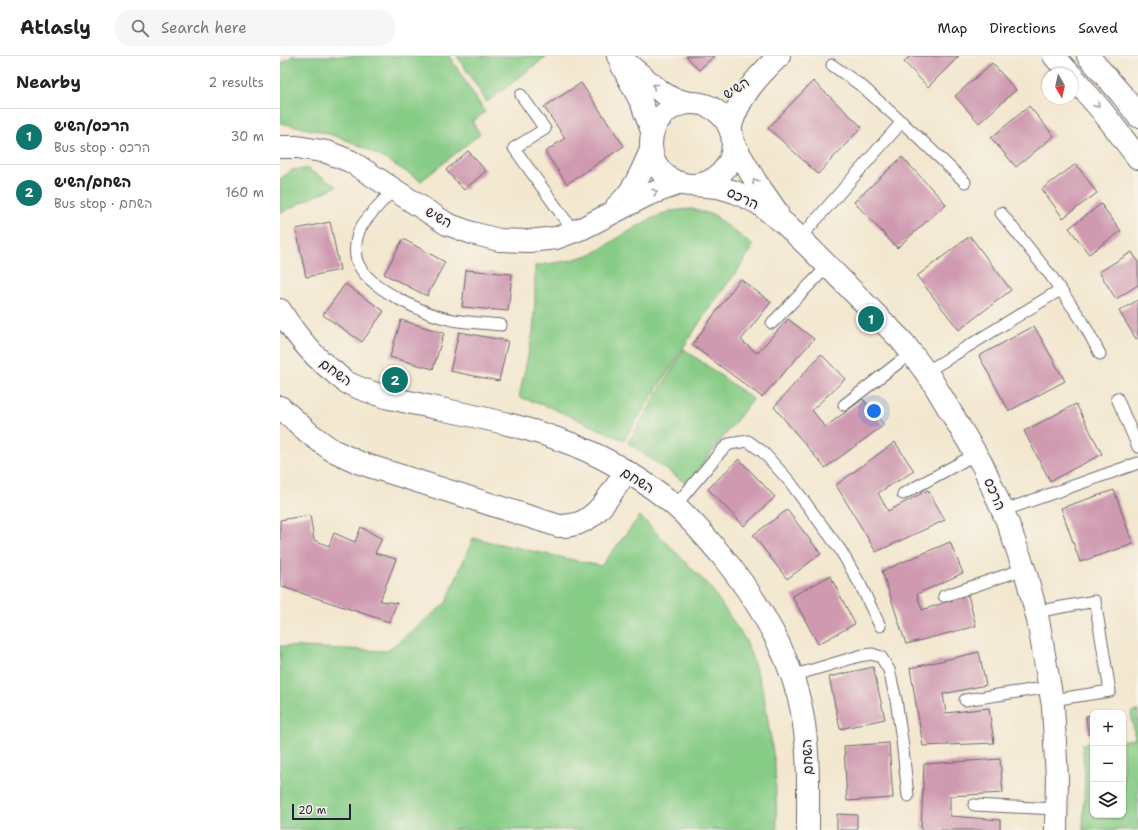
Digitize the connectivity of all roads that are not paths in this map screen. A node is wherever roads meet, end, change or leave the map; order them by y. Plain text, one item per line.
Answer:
1 (617, 56) edge
2 (1054, 56) edge
3 (1088, 56) edge
4 (773, 62) edge
5 (832, 64) dead end
6 (1065, 68) edge
7 (1078, 83) edge
8 (521, 95) dead end
9 (696, 104) junction
10 (1138, 116) edge
11 (902, 122) junction
12 (732, 136) junction
13 (652, 140) junction
14 (280, 147) edge
15 (1138, 158) edge
16 (965, 182) dead end
17 (688, 184) junction
18 (394, 189) junction
19 (1001, 213) dead end
20 (607, 215) junction
21 (792, 231) junction
22 (574, 232) junction
23 (828, 266) junction
24 (1060, 290) junction
25 (280, 310) edge
26 (772, 323) dead end
27 (501, 325) dead end
28 (912, 353) junction
29 (1100, 354) dead end
30 (926, 372) junction
31 (1117, 398) dead end
32 (844, 405) dead end
33 (280, 407) edge
34 (1138, 447) edge
35 (976, 454) junction
36 (1138, 463) edge
37 (626, 472) junction
38 (903, 494) dead end
39 (675, 506) junction
40 (1002, 511) junction
41 (1024, 569) junction
42 (944, 596) dead end
43 (1036, 612) junction
44 (880, 626) dead end
45 (792, 676) junction
46 (1051, 693) junction
47 (965, 700) dead end
48 (908, 796) dead end
49 (974, 805) dead end
50 (1056, 819) edge
51 (808, 830) edge

9 -> 1 street
1 - 13 street
2 - 6 street
3 - 10 street
4 - 9 street, השיש
4 - 12 street, השיש
5 - 11 lane
7 -> 15 street
8 - 22 lane
9 - 12 street
9 - 13 street
11 - 16 lane
11 - 21 lane
12 - 17 street
21 -> 12 street, הרכס
13 - 17 street
13 - 20 street, השיש
14 - 18 street, השיש
20 -> 17 street, השיש
17 - 21 street, הרכס
18 - 22 street, השיש
18 - 27 lane
19 - 24 lane
20 - 22 street, השיש
21 - 23 street, הרכס
23 - 26 lane
23 - 28 street, הרכס
24 - 29 lane
24 - 30 lane
25 - 37 street, השחם
28 - 30 street, הרכס
28 - 32 lane
30 - 35 street, הרכס
31 - 34 lane
33 - 37 street
35 - 38 lane
35 - 40 street, הרכס
36 - 40 lane
37 - 39 street, השחם
39 - 44 lane
39 - 45 street, השחם
40 - 41 street, הרכס
41 - 42 lane
41 - 43 street, הרכס
43 - 46 street, הרכס
43 - 46 lane
45 - 48 lane
45 - 51 street, השחם
46 - 47 lane
46 - 50 street, הרכס
49 - 50 lane

